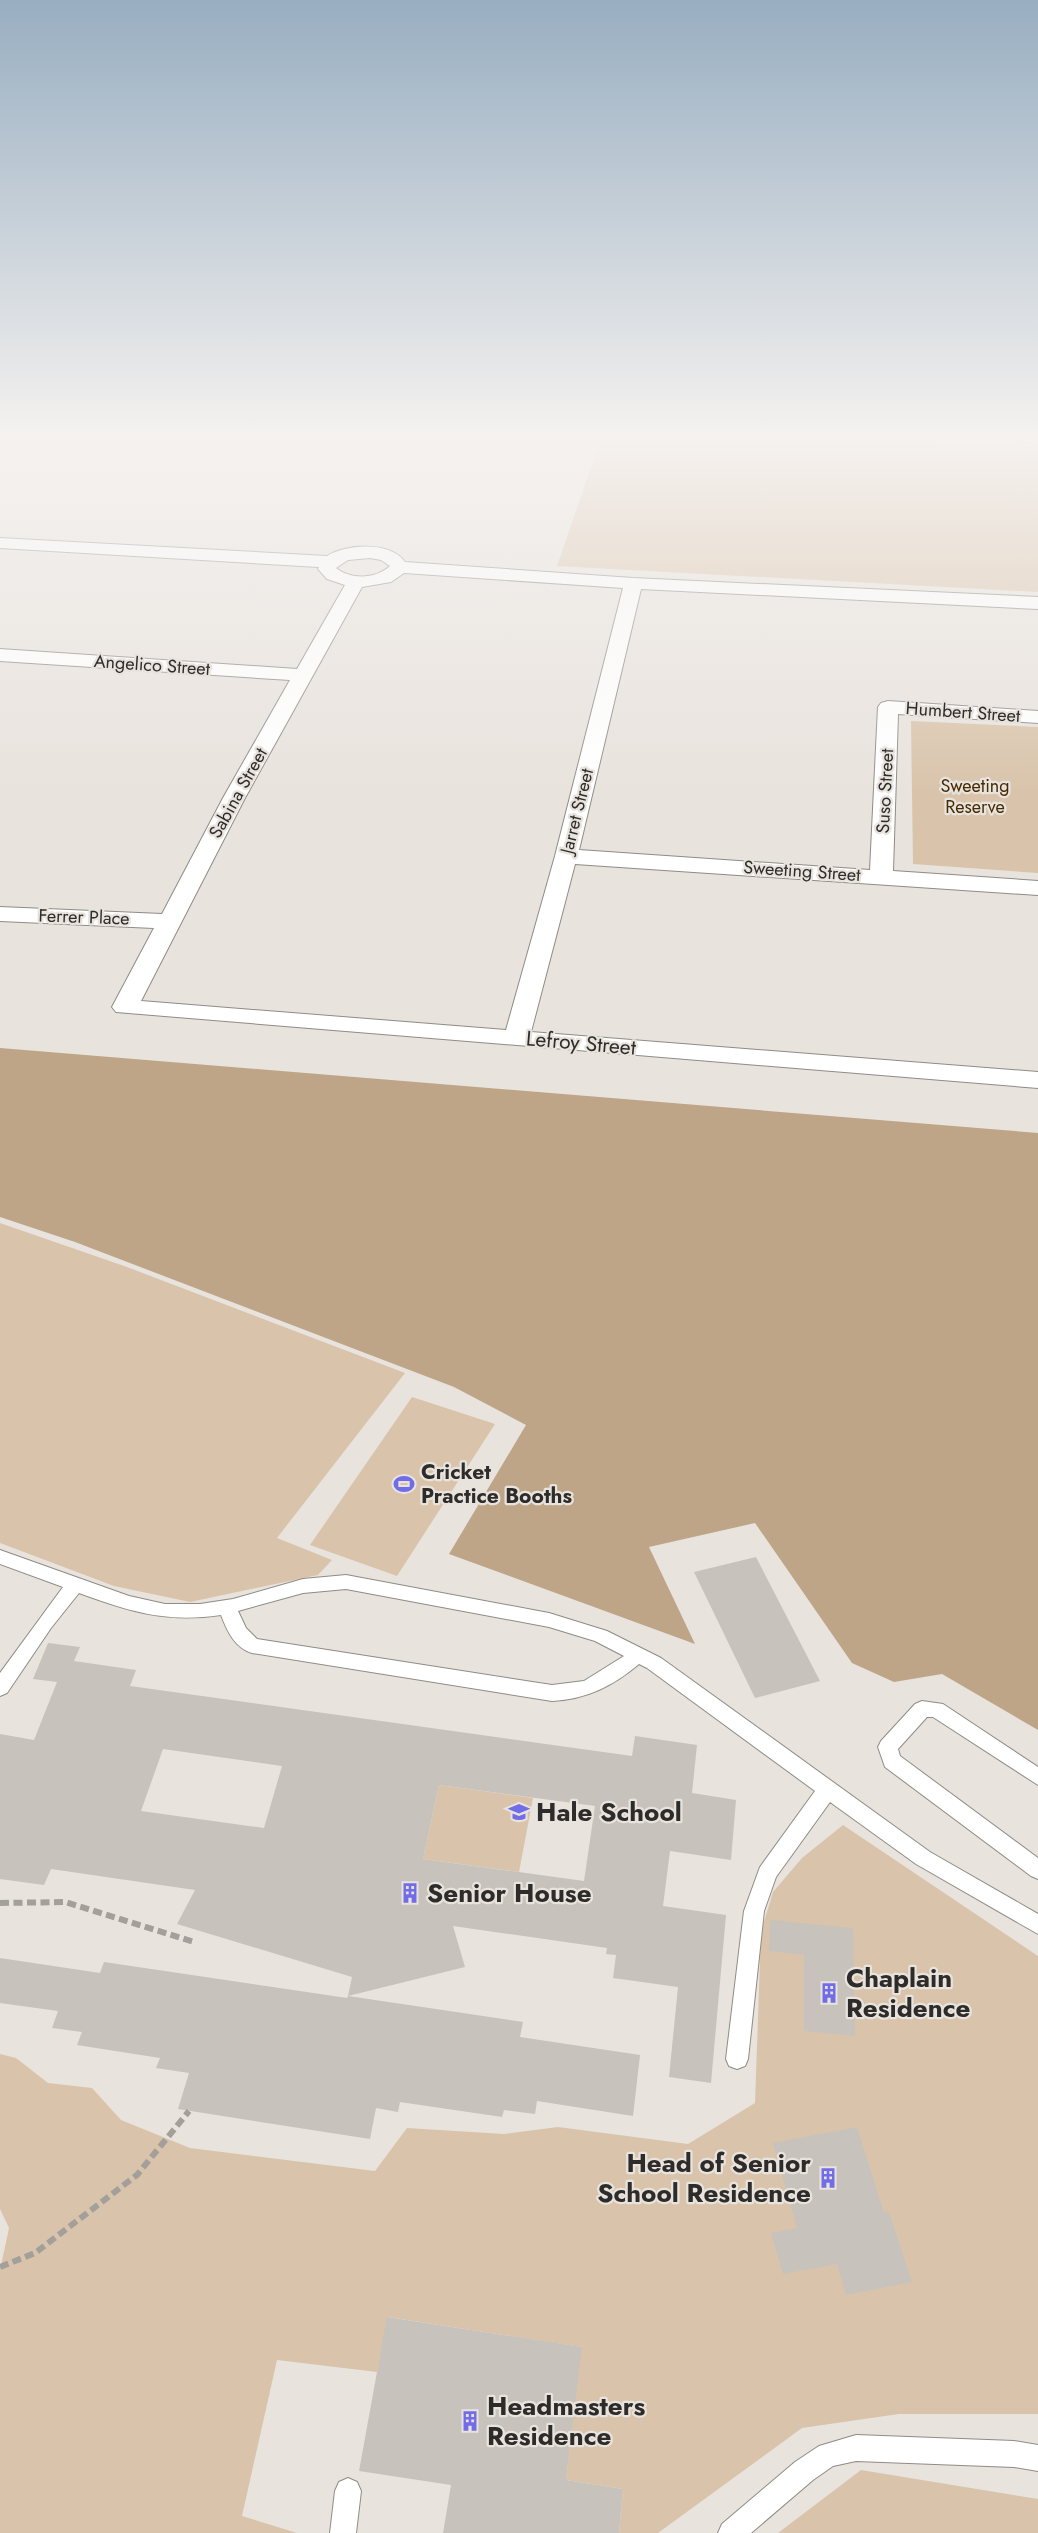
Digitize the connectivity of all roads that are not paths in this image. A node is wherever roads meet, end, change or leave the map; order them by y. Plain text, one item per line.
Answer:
1 (229, 556) edge
2 (342, 556) edge
3 (386, 556) edge
4 (330, 562) junction
5 (399, 567) junction
6 (356, 581) junction
7 (633, 583) junction
8 (1038, 603) edge
9 (0, 655) edge
10 (305, 675) junction
11 (888, 707) joint
12 (1038, 717) edge
13 (566, 856) junction
14 (881, 876) junction
15 (1038, 888) edge
16 (0, 914) edge
17 (168, 921) junction
18 (125, 1006) joint
19 (517, 1037) junction
20 (1038, 1080) edge
21 (0, 1557) edge
22 (76, 1584) junction
23 (228, 1607) junction
24 (639, 1654) junction
25 (0, 1688) edge
26 (1038, 1777) edge
27 (828, 1789) junction
28 (1038, 1870) edge
29 (1038, 1925) edge
30 (737, 2059) dead end
31 (1038, 2458) edge
32 (348, 2491) dead end
33 (343, 2533) edge
34 (731, 2533) edge

1 - 4 street
2 - 4 street
3 - 5 street
4 - 6 street
5 - 6 street
5 - 7 street
6 - 10 street, Sabina Street
7 - 8 street
7 - 13 street, Jarret Street
9 - 10 street, Angelico Street
10 - 17 street, Sabina Street
11 - 12 street, Humbert Street
11 - 14 street, Suso Street
13 - 14 street, Sweeting Street
13 - 19 street, Jarret Street
14 - 15 street, Sweeting Street
16 - 17 street, Ferrer Place
17 - 18 street, Sabina Street
18 - 19 street, Lefroy Street
19 - 20 street, Lefroy Street
21 - 22 lane
22 - 23 lane
22 - 25 lane
23 - 24 lane
23 - 24 lane
24 - 27 lane
26 - 28 lane
27 - 29 lane
27 - 30 lane
31 - 34 lane
32 - 33 lane

